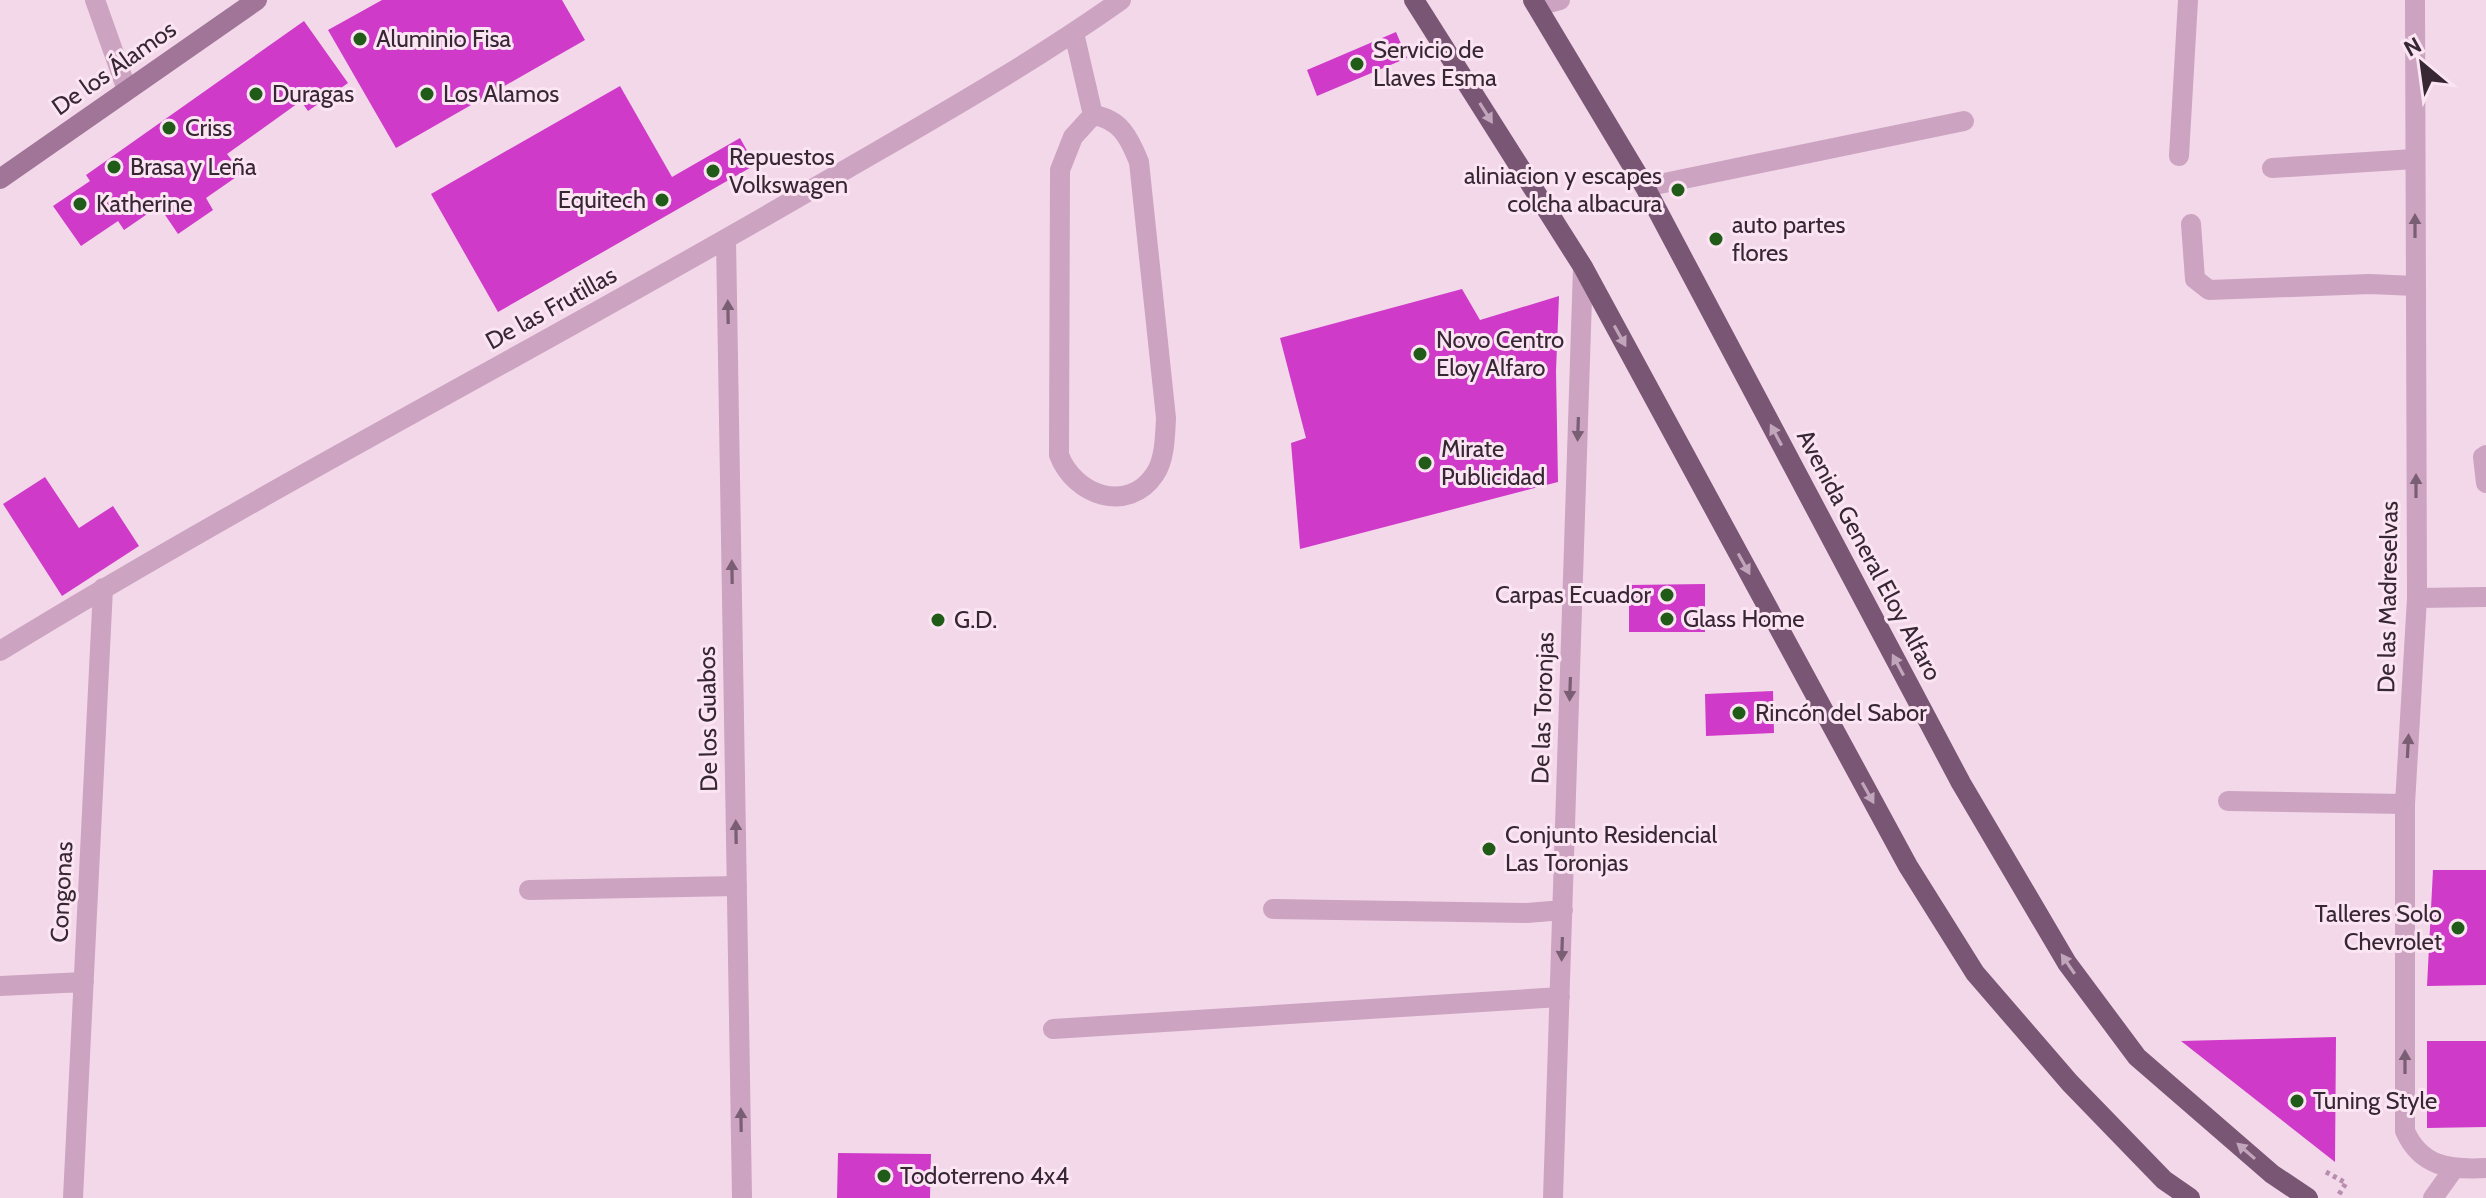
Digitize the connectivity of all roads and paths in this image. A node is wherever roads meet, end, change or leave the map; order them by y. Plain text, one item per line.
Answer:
1 (95, 0) edge
2 (257, 0) edge
3 (1121, 0) edge
4 (1560, 0) edge
5 (2188, 0) edge
6 (2415, 0) edge
7 (1421, 2) edge
8 (1535, 3) edge
9 (1074, 33) junction
10 (127, 90) junction
11 (1093, 115) junction
12 (1964, 121) dead end
13 (2179, 156) dead end
14 (2414, 159) junction
15 (2272, 168) dead end
16 (0, 179) edge
17 (1645, 187) junction
18 (2191, 224) dead end
19 (726, 239) junction
20 (1583, 267) junction
21 (2415, 286) junction
22 (2486, 455) edge
23 (2486, 483) edge
24 (103, 588) junction
25 (2486, 597) edge
26 (2417, 598) junction
27 (0, 651) edge
28 (2228, 801) dead end
29 (2405, 804) junction
30 (737, 886) junction
31 (529, 890) dead end
32 (1273, 909) dead end
33 (1563, 910) junction
34 (84, 982) junction
35 (0, 986) edge
36 (1560, 997) junction
37 (1053, 1029) dead end
38 (2486, 1168) edge
39 (2453, 1170) junction
40 (2346, 1183) dead end
41 (73, 1198) edge
42 (742, 1198) edge
43 (1553, 1198) edge
44 (2190, 1198) edge
45 (2308, 1198) edge
46 (2337, 1198) edge
47 (2433, 1198) edge

1 - 10 street
2 - 10 street, De los Álamos
3 - 9 street, De las Frutillas
4 - 8 street
5 - 13 street
6 - 14 street, De las Madreselvas
7 -> 20 main road
8 - 17 main road, Avenida General Eloy Alfaro
9 - 11 street
9 - 19 street, De las Frutillas
10 - 16 street, De los Álamos
11 - 11 street
12 - 17 street
14 - 15 street
21 -> 14 street, De las Madreselvas
45 -> 17 main road, Avenida General Eloy Alfaro
18 - 21 street
19 - 24 street, De las Frutillas
30 -> 19 street, De los Guabos
20 -> 33 street, De las Toronjas
20 -> 44 main road
26 -> 21 street, De las Madreselvas
22 - 23 street
24 - 27 street, De las Frutillas
24 - 34 street, Congonas
25 - 26 street
29 -> 26 street, De las Madreselvas
28 - 29 street
39 -> 29 street, De las Madreselvas
30 - 31 street
42 -> 30 street, De los Guabos
32 - 33 street
33 -> 36 street, De las Toronjas
34 - 35 street
34 - 41 street, Congonas
36 - 37 street
36 - 43 street, De las Toronjas
38 - 39 street
39 - 47 street
40 - 46 path

